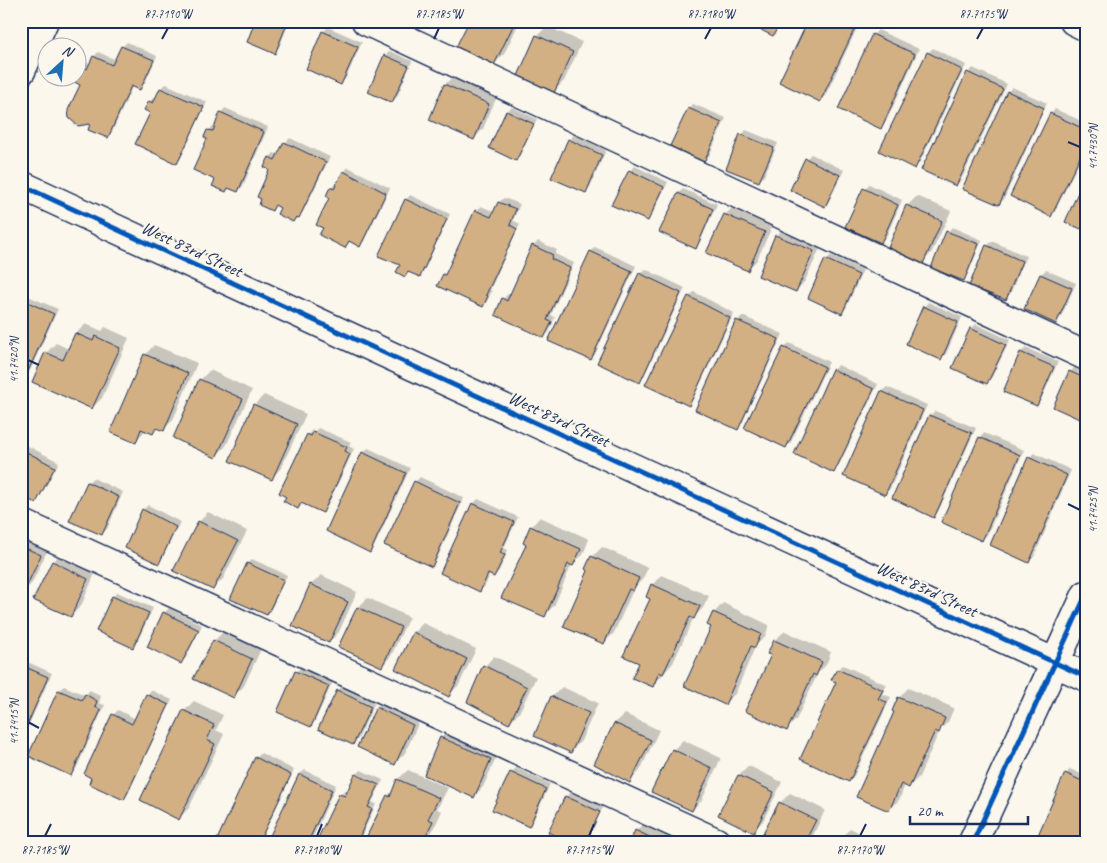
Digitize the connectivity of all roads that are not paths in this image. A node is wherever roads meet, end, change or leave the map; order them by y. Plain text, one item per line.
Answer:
1 (44, 21) edge
2 (366, 21) edge
3 (1074, 21) edge
4 (1086, 27) edge
5 (21, 71) edge
6 (21, 185) edge
7 (1086, 356) edge
8 (21, 523) edge
9 (1086, 595) edge
10 (1055, 663) junction
11 (1086, 677) edge
12 (716, 842) edge
13 (973, 842) edge

1 - 5 street
2 - 7 street
3 - 4 street
6 - 10 street, West 83rd Street
8 - 12 street
9 - 10 street
10 - 11 street, West 83rd Street
10 - 13 street

